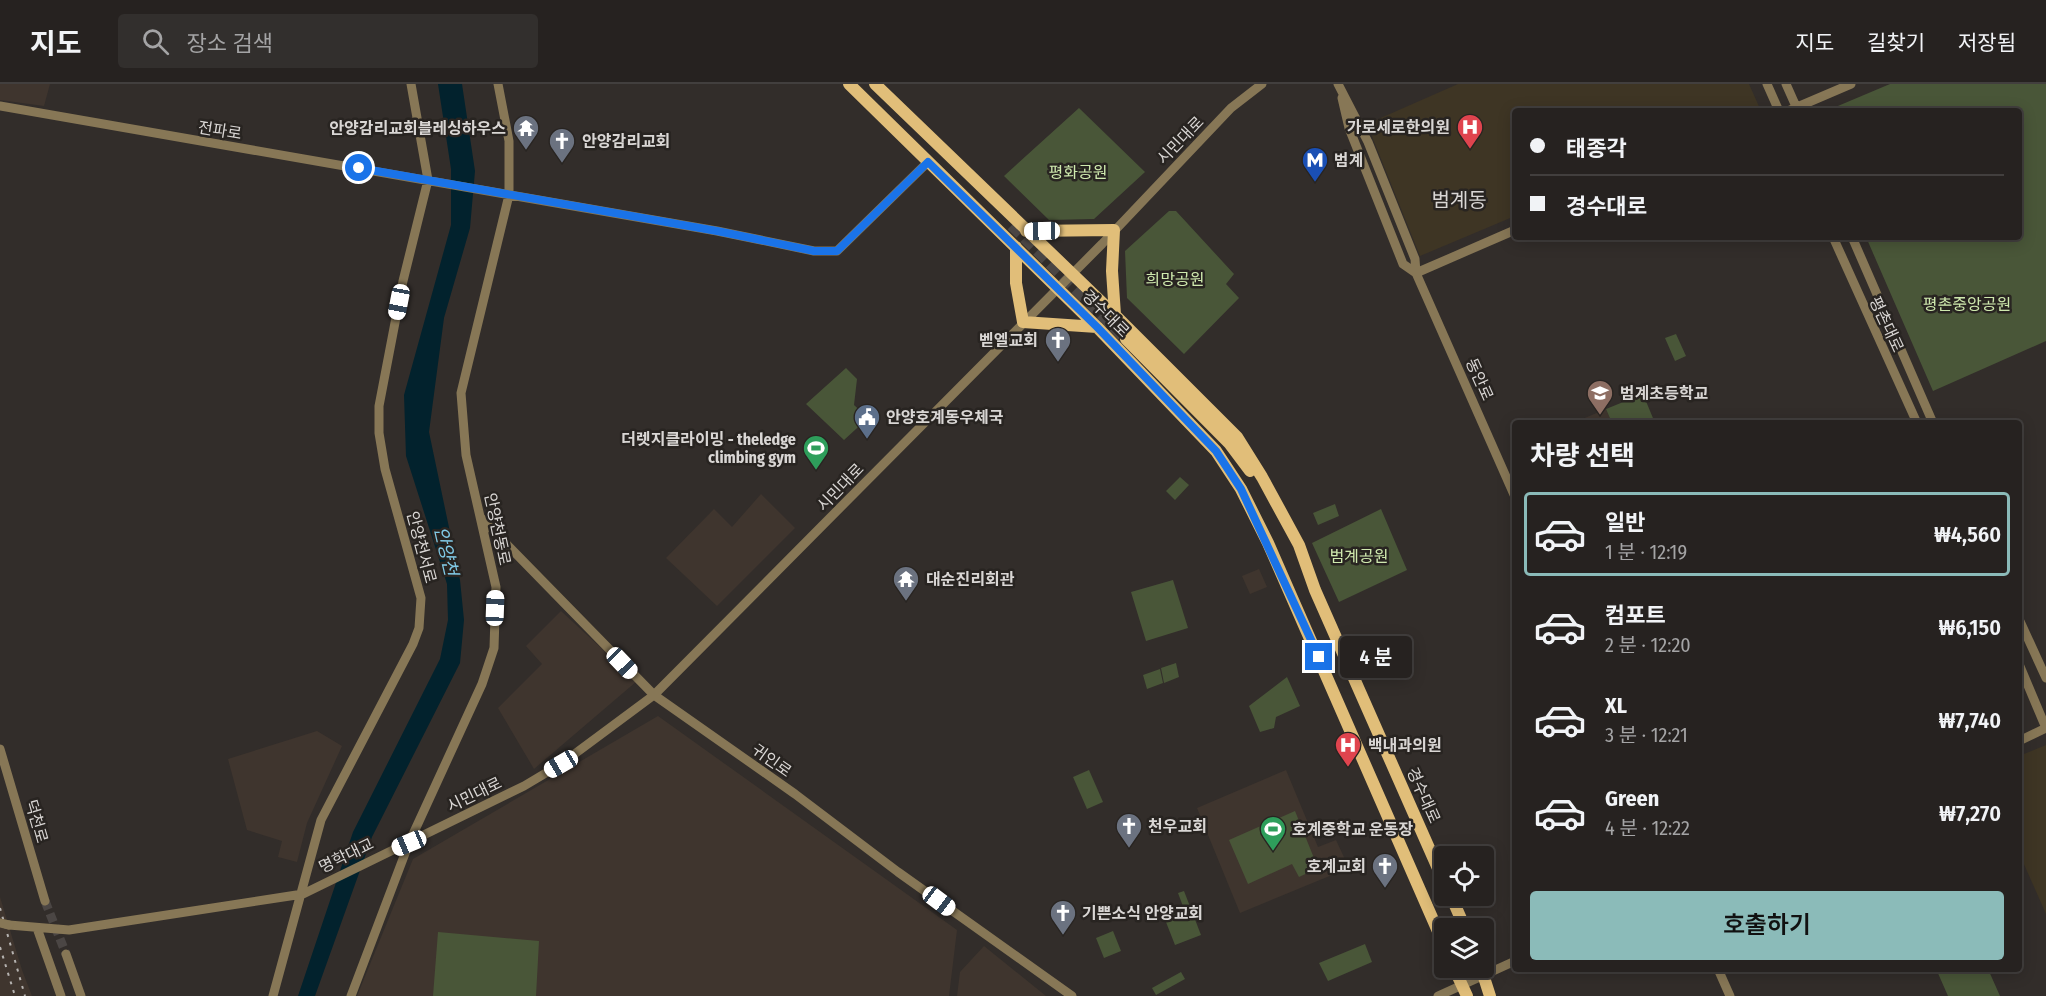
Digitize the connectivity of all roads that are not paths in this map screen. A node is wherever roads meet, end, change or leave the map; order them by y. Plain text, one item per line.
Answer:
1 (411, 84) edge
2 (498, 84) edge
3 (851, 84) edge
4 (869, 84) edge
5 (875, 84) edge
6 (1262, 84) edge
7 (1767, 84) edge
8 (1786, 84) edge
9 (1851, 84) edge
10 (1339, 87) edge
11 (0, 106) edge
12 (1778, 108) edge
13 (1793, 108) edge
14 (1798, 108) edge
15 (928, 162) junction
16 (432, 181) junction
17 (505, 194) junction
18 (1114, 230) junction
19 (1026, 231) junction
20 (1512, 231) edge
21 (1834, 240) edge
22 (1853, 240) edge
23 (1016, 247) junction
24 (1416, 273) junction
25 (1071, 274) junction
26 (1056, 288) junction
27 (1114, 315) junction
28 (1023, 322) junction
29 (1097, 327) junction
30 (1916, 420) edge
31 (1932, 420) edge
32 (1512, 490) edge
33 (481, 518) junction
34 (1315, 590) junction
35 (1294, 599) junction
36 (2022, 626) edge
37 (2022, 671) edge
38 (2046, 678) edge
39 (654, 695) junction
40 (2046, 728) edge
41 (2022, 740) edge
42 (0, 749) edge
43 (409, 843) junction
44 (393, 849) joint
45 (1434, 859) edge
46 (307, 891) junction
47 (45, 901) tunnel mouth
48 (1434, 922) edge
49 (5, 924) edge
50 (37, 928) junction
51 (66, 954) tunnel mouth
52 (1512, 962) edge
53 (1494, 968) edge
54 (1719, 972) edge
55 (1476, 978) edge
56 (1484, 978) edge
57 (1464, 991) edge
58 (61, 996) edge
59 (81, 996) edge
60 (273, 996) edge
61 (351, 996) edge
62 (1072, 996) edge
63 (1438, 996) edge
64 (1490, 996) edge
65 (1730, 996) edge

1 - 16 street, 안양천서로
2 - 17 street, 안양천동로
3 - 4 main road, 경수대로
3 - 15 main road, 경수대로
5 - 19 main road, 경수대로
6 - 18 street, 시민대로
7 - 12 street
8 - 13 street
9 - 14 street
10 - 24 street, 동안로
11 - 16 street, 전파로
15 - 17 street
15 - 23 main road, 경수대로
16 - 17 street, 전파로
16 - 46 street, 안양천서로
17 - 33 street, 안양천동로
18 - 19 main road
18 - 25 street, 시민대로
18 - 27 main road
19 - 25 main road, 경수대로
20 - 24 street
21 - 30 street, 평촌대로
22 - 31 street, 평촌대로
23 - 26 main road, 경수대로
23 - 28 main road
24 - 32 street, 동안로
25 - 26 street, 시민대로
25 - 27 main road, 경수대로
26 - 28 street, 시민대로
26 - 29 main road, 경수대로
27 - 34 main road, 경수대로
28 - 29 main road
28 - 39 street, 시민대로
29 - 35 main road, 경수대로
33 - 39 street, 귀인로
33 - 43 street, 안양천동로
34 - 35 main road, 경수대로
34 - 45 main road, 경수대로
35 - 48 main road, 경수대로
36 - 38 street
37 - 40 street
39 - 43 street, 시민대로
39 - 62 street, 귀인로
40 - 41 street
42 - 47 street, 덕천로
43 - 44 street, 시민대로
43 - 61 street, 안양천동로
44 - 46 street, 명학대교
46 - 50 street
46 - 60 street, 안양천서로
49 - 50 street
50 - 58 street
51 - 59 street
52 - 53 street
54 - 65 street
55 - 57 street
56 - 64 main road
57 - 63 street

